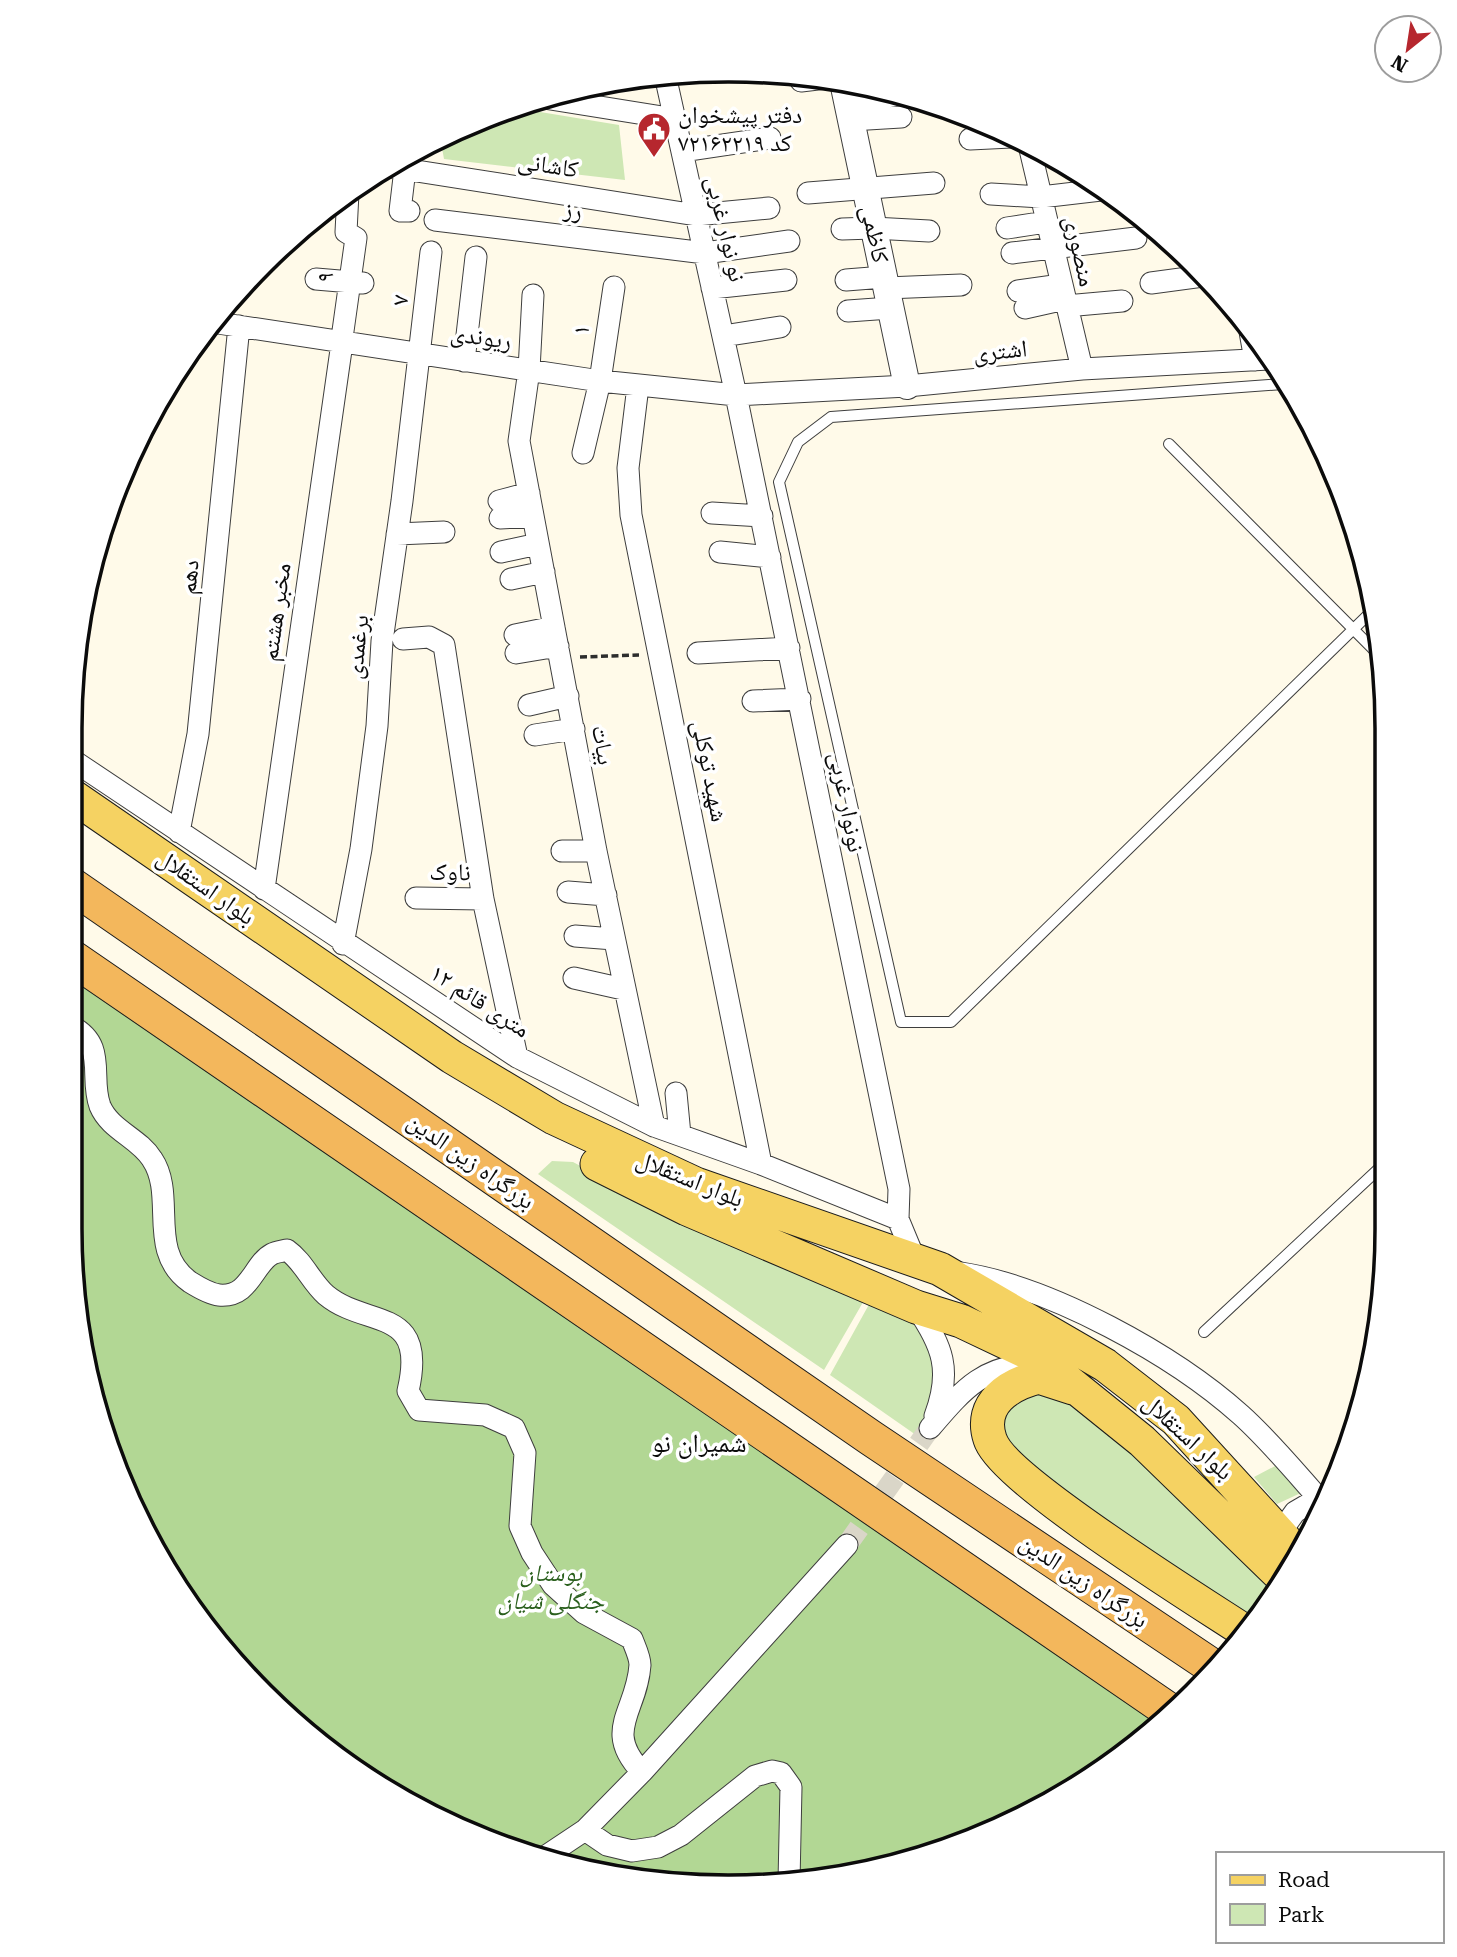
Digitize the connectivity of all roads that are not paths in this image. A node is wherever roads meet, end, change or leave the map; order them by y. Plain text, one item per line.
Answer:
1 (667, 86) edge
2 (570, 102) edge
3 (847, 102) edge
4 (900, 106) edge
5 (675, 119) junction
6 (770, 138) dead end
7 (991, 138) edge
8 (970, 139) dead end
9 (682, 151) junction
10 (1032, 159) edge
11 (405, 169) edge
12 (398, 173) edge
13 (934, 183) dead end
14 (865, 189) junction
15 (1089, 191) edge
16 (807, 193) dead end
17 (991, 194) dead end
18 (1041, 197) junction
19 (347, 207) edge
20 (769, 208) dead end
21 (409, 211) dead end
22 (696, 215) junction
23 (436, 220) dead end
24 (1046, 222) junction
25 (873, 228) junction
26 (1007, 228) dead end
27 (842, 229) dead end
28 (929, 231) dead end
29 (1136, 238) dead end
30 (789, 241) dead end
31 (1052, 248) junction
32 (431, 252) dead end
33 (705, 253) junction
34 (1012, 253) dead end
35 (475, 257) dead end
36 (1191, 278) edge
37 (316, 279) dead end
38 (786, 280) dead end
39 (846, 280) dead end
40 (358, 283) junction
41 (1152, 283) dead end
42 (961, 285) dead end
43 (614, 287) dead end
44 (712, 288) junction
45 (887, 291) junction
46 (533, 295) dead end
47 (1064, 297) junction
48 (1021, 299) dead end
49 (1122, 301) dead end
50 (848, 311) dead end
51 (229, 321) edge
52 (780, 327) dead end
53 (723, 336) junction
54 (343, 337) junction
55 (420, 354) junction
56 (1259, 359) edge
57 (464, 361) junction
58 (1082, 369) junction
59 (529, 370) junction
60 (600, 381) junction
61 (1275, 385) edge
62 (638, 386) junction
63 (907, 386) junction
64 (736, 395) junction
65 (1169, 444) dead end
66 (583, 453) dead end
67 (528, 493) junction
68 (712, 513) dead end
69 (533, 516) junction
70 (762, 516) junction
71 (444, 532) dead end
72 (397, 534) junction
73 (538, 544) junction
74 (501, 552) dead end
75 (720, 552) dead end
76 (770, 557) junction
77 (544, 572) junction
78 (511, 579) dead end
79 (1365, 617) edge
80 (1354, 626) junction
81 (403, 639) dead end
82 (1369, 643) edge
83 (515, 644) dead end
84 (558, 644) junction
85 (789, 648) junction
86 (698, 653) dead end
87 (568, 696) junction
88 (800, 699) junction
89 (752, 701) dead end
90 (529, 705) dead end
91 (574, 729) junction
92 (535, 735) dead end
93 (82, 766) edge
94 (82, 802) edge
95 (82, 823) edge
96 (179, 832) junction
97 (562, 851) dead end
98 (596, 851) junction
99 (264, 889) junction
100 (568, 892) dead end
101 (82, 893) edge
102 (606, 895) junction
103 (416, 898) dead end
104 (483, 899) junction
105 (575, 936) dead end
106 (614, 940) junction
107 (344, 944) junction
108 (82, 965) edge
109 (574, 978) dead end
110 (624, 989) junction
111 (82, 1033) edge
112 (517, 1057) junction
113 (676, 1093) dead end
114 (654, 1126) junction
115 (680, 1135) junction
116 (761, 1164) junction
117 (1375, 1172) edge
118 (898, 1219) junction
119 (755, 1222) junction
120 (867, 1244) junction
121 (928, 1265) junction
122 (916, 1307) junction
123 (1204, 1332) dead end
124 (1044, 1362) junction
125 (1084, 1394) junction
126 (1203, 1448) junction
127 (1176, 1473) junction
128 (1317, 1495) edge
129 (1313, 1504) edge
130 (1290, 1544) edge
131 (847, 1545) tunnel mouth
132 (1276, 1571) edge
133 (1237, 1626) edge
134 (1207, 1663) edge
135 (1163, 1706) edge
136 (642, 1772) junction
137 (585, 1830) junction
138 (554, 1851) edge
139 (789, 1871) edge

1 - 5 street, نو نوار غربی
2 - 5 street
3 - 4 street
3 - 14 street, کاظمی
5 - 9 street, نو نوار غربی
6 - 9 street
7 - 8 street
9 - 22 street, نو نوار غربی
10 - 18 street, منصوری
11 - 22 street, کاشانی
12 - 21 street
13 - 14 street
14 - 16 street
14 - 25 street, کاظمی
15 - 18 street
17 - 18 street
18 - 24 street, منصوری
19 - 40 street, ۹
20 - 22 street, کاشانی
22 - 33 street, نو نوار غربی
23 - 33 street, رز
24 - 26 street
24 - 31 street, منصوری
25 - 27 street
25 - 28 street
25 - 45 street, کاظمی
29 - 31 street
30 - 33 street
31 - 34 street
31 - 47 street, منصوری
32 - 55 street, ۷
33 - 44 street, نو نوار غربی
35 - 57 street
36 - 41 street
37 - 40 street
38 - 44 street
39 - 45 street
40 - 54 street, ۹
42 - 45 street
43 - 60 street, ۱
44 - 53 street, نو نوار غربی
45 - 50 street
45 - 63 street, کاظمی
46 - 59 street, بیات
47 - 48 street
47 - 49 street
47 - 58 street, منصوری
51 - 54 street, ریوندی
51 - 96 street, دهم
52 - 53 street
53 - 64 street, نو نوار غربی
54 - 55 street, ریوندی
54 - 99 street, مخبر هشتم
55 - 57 street, ریوندی
55 - 72 street, برغمدی
56 - 58 street, اشتری
57 - 59 street, ریوندی
58 - 63 street, اشتری
59 - 60 street, ریوندی
59 - 67 street, بیات
60 - 62 street, ریوندی
60 - 66 street, ۱
61 - 80 lane
62 - 64 street, ریوندی
62 - 116 street, شهید توکلی
63 - 64 street, اشتری
64 - 70 street, نونوار غربی
65 - 80 lane
67 - 69 street, بیات
67 - 69 street
68 - 70 street
69 - 73 street, بیات
70 - 76 street, نونوار غربی
71 - 72 street
72 - 107 street, برغمدی
73 - 74 street
73 - 77 street, بیات
75 - 76 street
76 - 85 street, نونوار غربی
77 - 78 street
77 - 84 street, بیات
79 - 80 lane
80 - 82 lane
81 - 104 street, برغمدی
83 - 84 street
84 - 87 street, بیات
85 - 86 street
85 - 88 street, نونوار غربی
87 - 90 street
87 - 91 street, بیات
88 - 89 street
88 - 118 street, نونوار غربی
91 - 92 street
91 - 98 street, بیات
93 - 96 street, ۱۲ متری قائم
94 - 119 main road, بلوار استقلال
95 - 119 main road, بلوار استقلال
96 - 99 street, ۱۲ متری قائم
97 - 98 street
98 - 102 street, بیات
99 - 107 street, ۱۲ متری قائم
100 - 102 street
101 - 134 highway, بزرگراه زین الدین
102 - 106 street, بیات
103 - 104 street, ناوک
104 - 112 street, برغمدی
105 - 106 street
106 - 110 street, بیات
107 - 112 street, ۱۲ متری قائم
108 - 135 highway
109 - 110 street
110 - 114 street, بیات
111 - 136 street
112 - 114 street, ۱۲ متری قائم
113 - 115 street
114 - 115 street, ۱۲ متری قائم
115 - 116 street, ۱۲ متری قائم
116 - 118 street, ۱۲ متری قائم
117 - 123 lane
118 - 120 street
118 - 121 street
119 - 120 main road, بلوار استقلال
119 - 122 main road, بلوار استقلال
120 - 121 main road, بلوار استقلال
121 - 126 main road, بلوار استقلال
121 - 128 street
122 - 124 main road, بلوار استقلال
122 - 124 street
124 - 125 main road, بلوار استقلال
125 - 127 main road, بلوار استقلال
125 - 133 main road
126 - 127 main road
126 - 130 main road, بلوار استقلال
127 - 132 main road, بلوار استقلال
129 - 130 street
131 - 136 street
136 - 137 street
137 - 138 street
137 - 139 street

